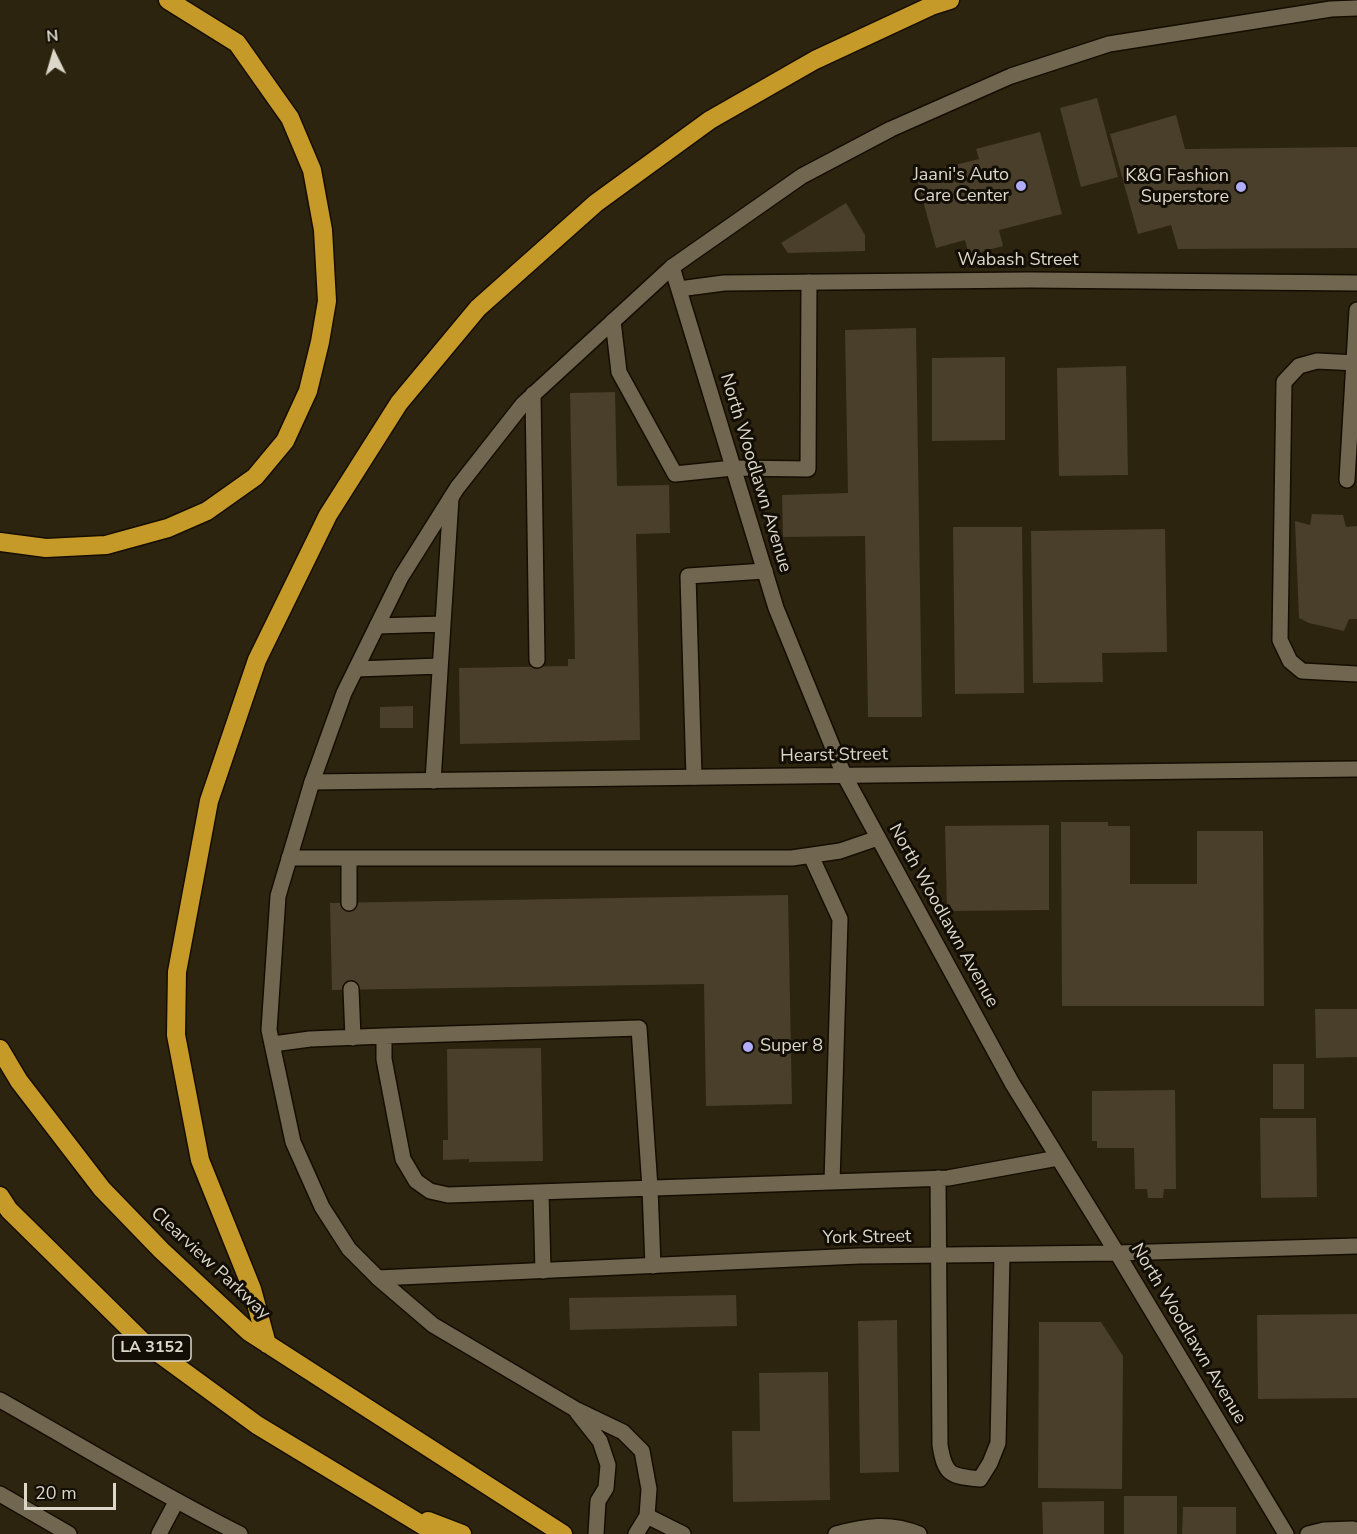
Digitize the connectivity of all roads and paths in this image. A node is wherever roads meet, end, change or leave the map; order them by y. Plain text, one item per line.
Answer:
1 (168, 0) edge
2 (950, 0) edge
3 (1357, 8) edge
4 (672, 267) junction
5 (809, 282) junction
6 (1357, 283) edge
7 (679, 290) junction
8 (1357, 310) edge
9 (613, 321) junction
10 (1356, 363) edge
11 (533, 394) junction
12 (733, 468) junction
13 (1347, 480) dead end
14 (451, 498) junction
15 (0, 542) edge
16 (765, 571) junction
17 (443, 624) junction
18 (377, 626) junction
19 (537, 660) dead end
20 (440, 666) junction
21 (356, 669) junction
22 (1357, 674) edge
23 (1357, 769) edge
24 (844, 775) junction
25 (694, 777) junction
26 (433, 781) junction
27 (312, 782) junction
28 (878, 838) junction
29 (811, 856) junction
30 (289, 858) junction
31 (349, 859) junction
32 (349, 903) dead end
33 (351, 989) dead end
34 (384, 1036) junction
35 (353, 1038) junction
36 (273, 1044) junction
37 (0, 1049) edge
38 (1058, 1158) junction
39 (938, 1178) junction
40 (832, 1182) junction
41 (650, 1188) junction
42 (541, 1192) junction
43 (0, 1196) edge
44 (1357, 1246) edge
45 (1117, 1253) junction
46 (1002, 1255) junction
47 (938, 1256) junction
48 (653, 1266) junction
49 (543, 1271) junction
50 (378, 1278) junction
51 (267, 1344) junction
52 (0, 1400) edge
53 (575, 1409) junction
54 (0, 1494) edge
55 (176, 1502) junction
56 (395, 1509) junction
57 (647, 1516) junction
58 (1357, 1532) edge
59 (69, 1534) edge
60 (159, 1534) edge
61 (240, 1534) edge
62 (437, 1534) edge
63 (462, 1534) edge
64 (563, 1534) edge
65 (596, 1534) edge
66 (636, 1534) edge
67 (683, 1534) edge
68 (838, 1534) edge
69 (919, 1534) edge
70 (1286, 1534) edge
71 (1308, 1534) edge

1 - 15 highway
2 - 51 highway
3 - 4 street
4 - 7 street, North Woodlawn Avenue
4 - 9 street
5 - 6 street, Wabash Street
5 - 7 street, Wabash Street
5 - 12 street
7 - 12 street, North Woodlawn Avenue
8 - 10 street
9 - 11 street
9 - 12 street
10 - 13 street
10 - 22 street
11 - 14 street
11 - 19 street
12 - 16 street, North Woodlawn Avenue
14 - 17 street
14 - 18 street
16 - 24 street, North Woodlawn Avenue
16 - 25 street
17 - 18 street
17 - 20 street
18 - 21 street
20 - 21 street
20 - 26 street
21 - 27 street
23 - 24 street, Hearst Street
24 - 25 street, Hearst Street
24 - 28 street, North Woodlawn Avenue
25 - 26 street, Hearst Street
26 - 27 street, Hearst Street
27 - 30 street
28 - 29 street
28 - 38 street, North Woodlawn Avenue
29 - 31 street
29 - 40 street
30 - 31 street
30 - 36 street
31 - 32 street
33 - 35 street
34 - 35 street
34 - 41 street
34 - 42 street
35 - 36 street
36 - 50 street
37 - 51 highway, Clearview Parkway
38 - 39 street
38 - 45 street, North Woodlawn Avenue
39 - 40 street
39 - 47 street
40 - 41 street
41 - 42 street
41 - 48 street
42 - 49 street
43 - 56 highway, LA 3152
44 - 45 street, York Street
45 - 46 street, York Street
45 - 70 street, North Woodlawn Avenue
46 - 47 street, York Street
46 - 47 street
47 - 48 street, York Street
48 - 49 street, York Street
49 - 50 street, York Street
50 - 53 street
51 - 64 highway, Clearview Parkway
52 - 55 street
53 - 57 street
53 - 65 street
54 - 59 street
55 - 60 street
55 - 61 street
56 - 62 highway, LA 3152
56 - 63 highway
57 - 66 street
57 - 67 street
58 - 71 street
68 - 69 street

